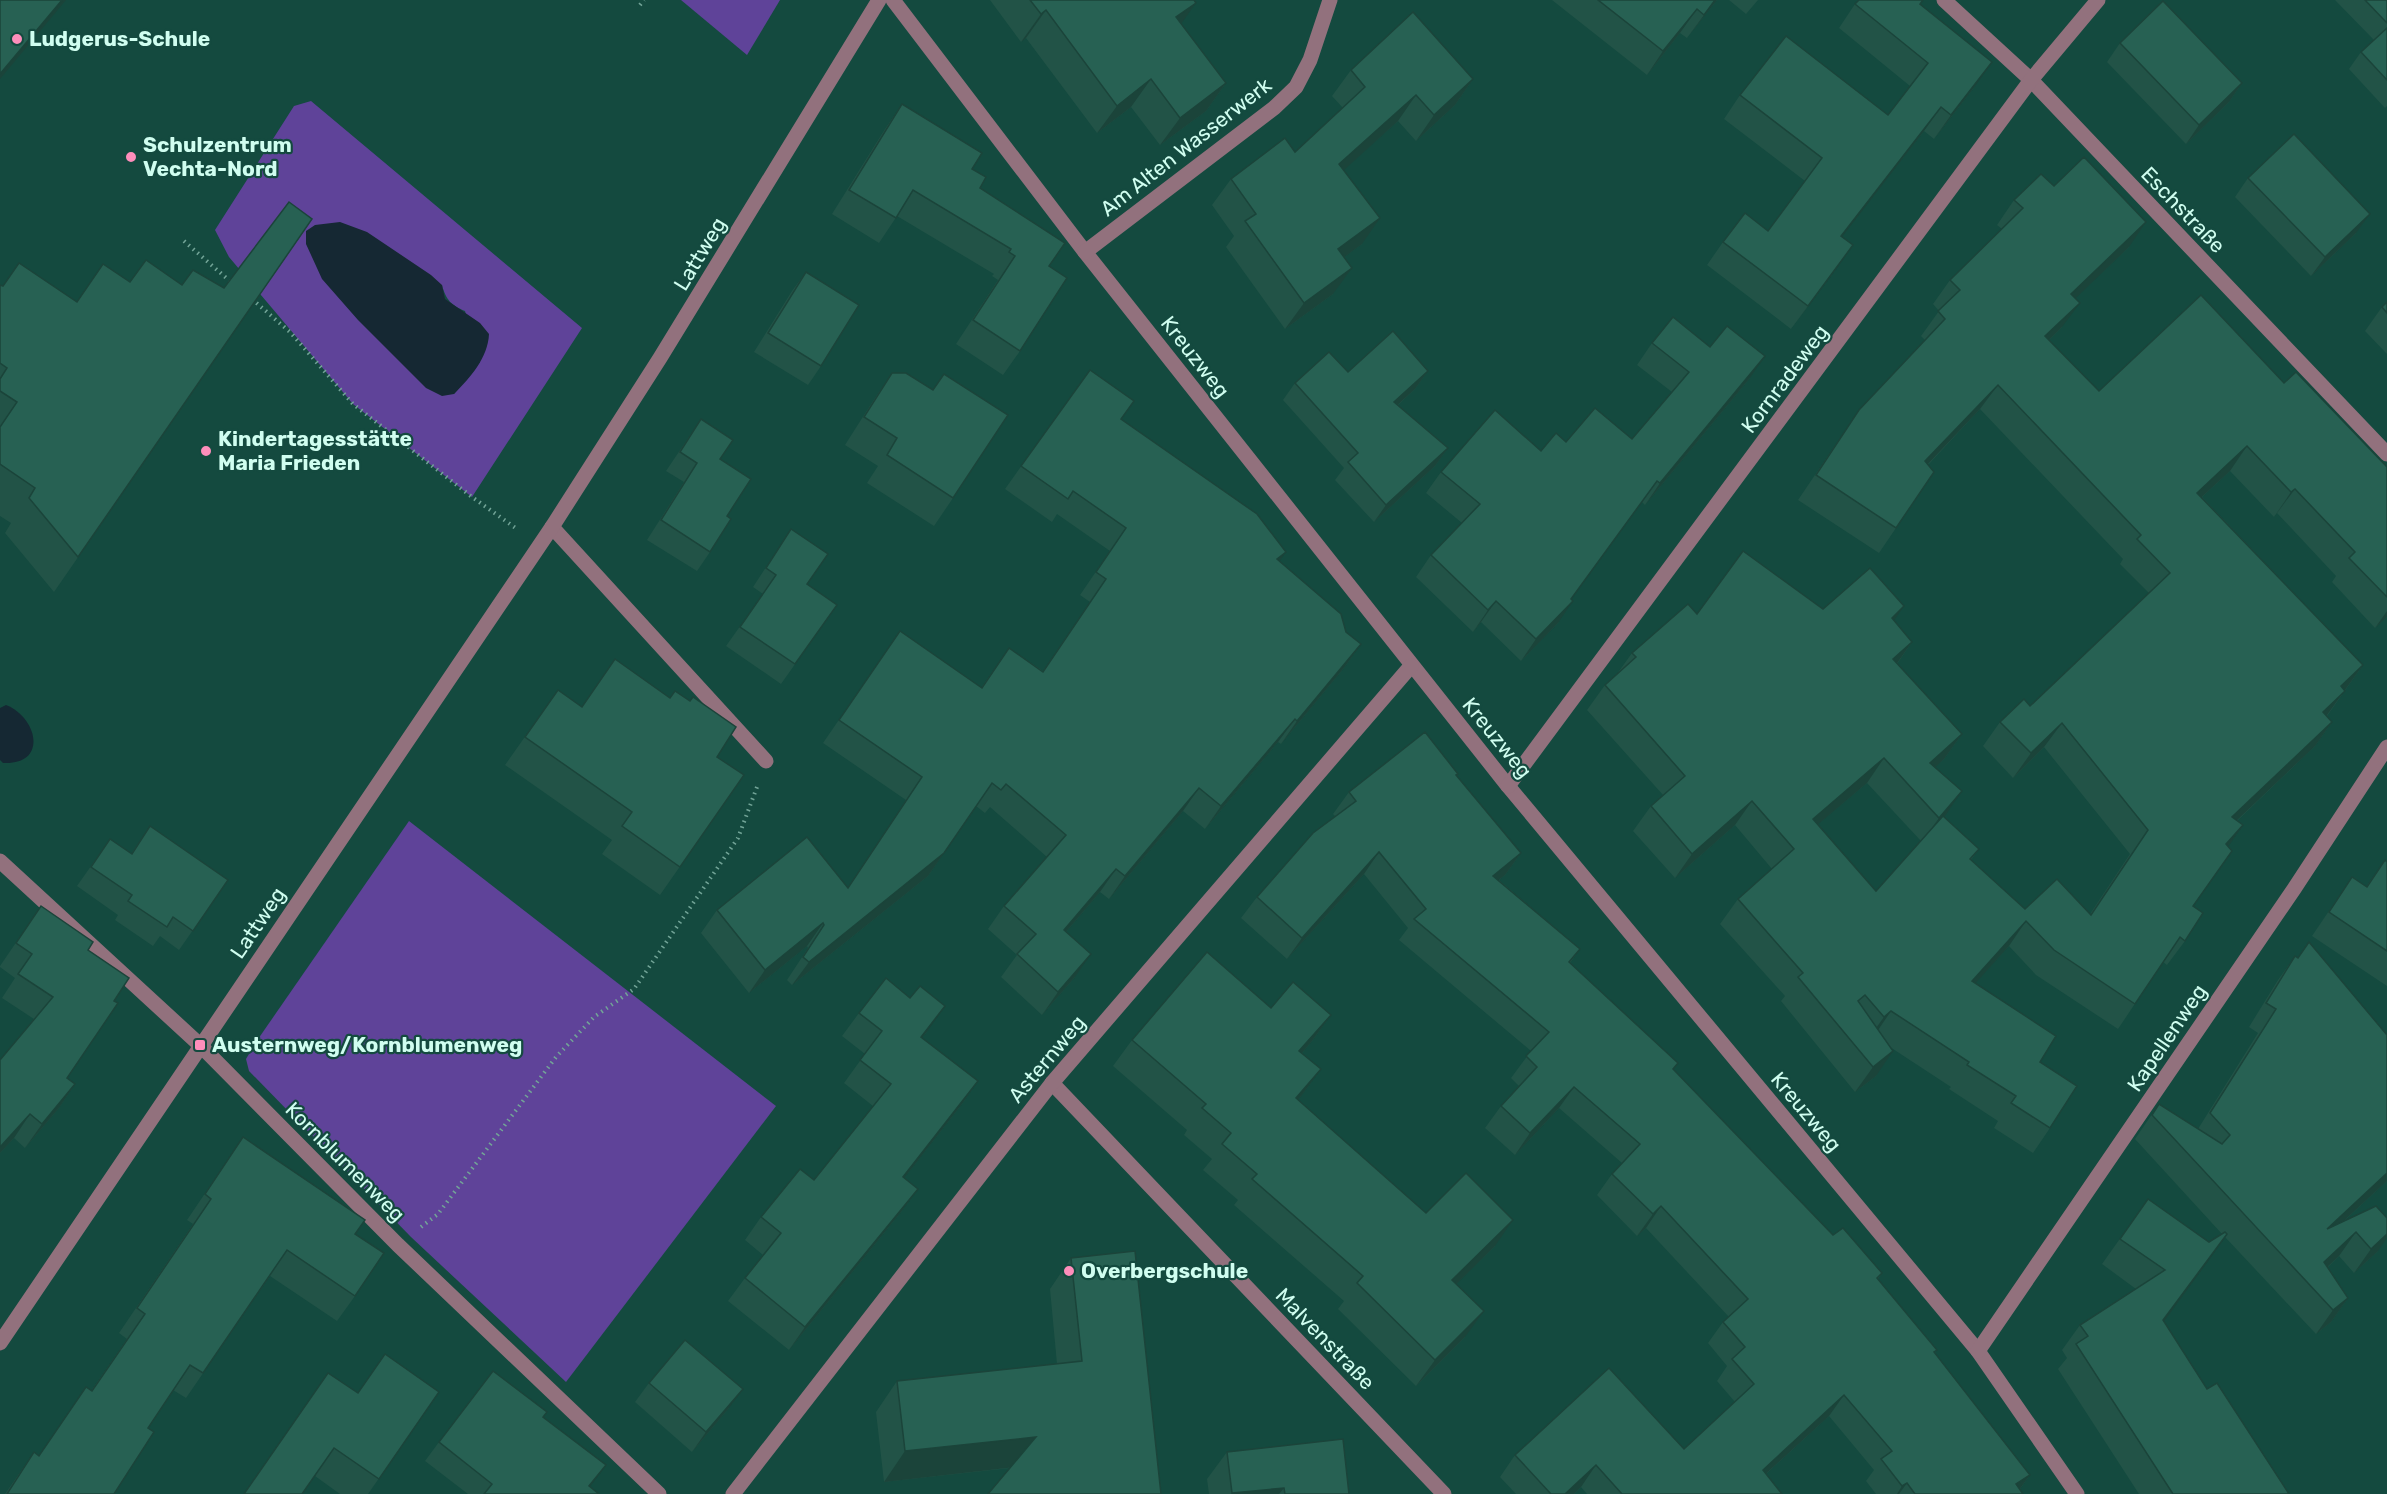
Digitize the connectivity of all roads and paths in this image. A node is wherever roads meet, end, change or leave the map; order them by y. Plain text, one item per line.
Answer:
1 (644, 0) edge
2 (879, 0) edge
3 (893, 0) edge
4 (1330, 0) edge
5 (1944, 0) edge
6 (2098, 0) edge
7 (640, 5) dead end
8 (2031, 80) junction
9 (184, 242) dead end
10 (1085, 252) junction
11 (237, 287) edge
12 (246, 295) edge
13 (2387, 454) edge
14 (552, 527) junction
15 (540, 545) junction
16 (1411, 666) junction
17 (2387, 747) edge
18 (766, 761) joint
19 (1508, 786) junction
20 (0, 861) edge
21 (200, 1046) junction
22 (1052, 1083) junction
23 (398, 1245) junction
24 (0, 1343) edge
25 (1978, 1351) junction
26 (659, 1494) edge
27 (733, 1494) edge
28 (1444, 1494) edge
29 (2077, 1494) edge

1 - 7 path
2 - 14 street, Lattweg
3 - 10 street, Kreuzweg
4 - 10 street, Am Alten Wasserwerk
5 - 8 street, Eschstraße
6 - 8 street, Kornradeweg
8 - 13 street, Eschstraße
8 - 19 street, Kornradeweg
9 - 11 path
10 - 16 street, Kreuzweg
12 - 15 path
14 - 15 street, Lattweg
14 - 18 street
15 - 21 street, Lattweg
16 - 19 street, Kreuzweg
16 - 22 street, Asternweg
17 - 25 street, Kapellenweg
18 - 23 path
19 - 25 street, Kreuzweg
20 - 21 street, Kornblumenweg
21 - 23 street, Kornblumenweg
21 - 24 street, Lattweg
22 - 27 street, Asternweg
22 - 28 street, Malvenstraße
23 - 26 street, Kornblumenweg
25 - 29 street, Kreuzweg

